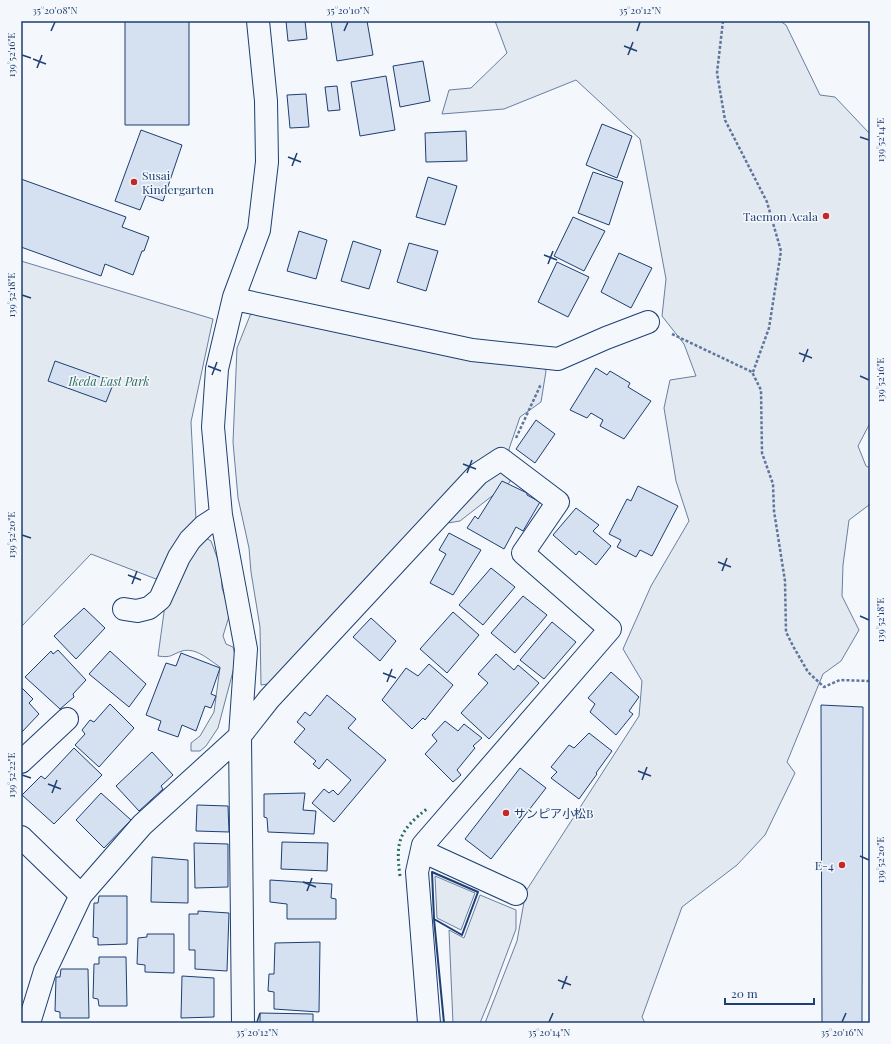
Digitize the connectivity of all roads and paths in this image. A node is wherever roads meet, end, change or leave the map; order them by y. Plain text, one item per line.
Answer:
1 (258, 21) edge
2 (723, 21) edge
3 (244, 301) dead end
4 (648, 322) dead end
5 (686, 340) dead end
6 (558, 359) junction
7 (752, 372) junction
8 (501, 459) junction
9 (221, 515) junction
10 (124, 609) dead end
11 (870, 681) edge
12 (66, 719) dead end
13 (240, 736) junction
14 (21, 762) edge
15 (21, 837) edge
16 (422, 851) junction
17 (516, 894) dead end
18 (80, 895) junction
19 (29, 1023) edge
20 (243, 1023) edge
21 (429, 1023) edge

1 - 9 street
2 - 7 path
3 - 6 street
4 - 6 street
5 - 7 path
6 - 8 path
7 - 11 path
8 - 13 street
8 - 16 street
9 - 10 street
9 - 13 street
12 - 14 street
13 - 18 street
13 - 20 street
15 - 18 street
16 - 17 street
16 - 21 street
18 - 19 street

